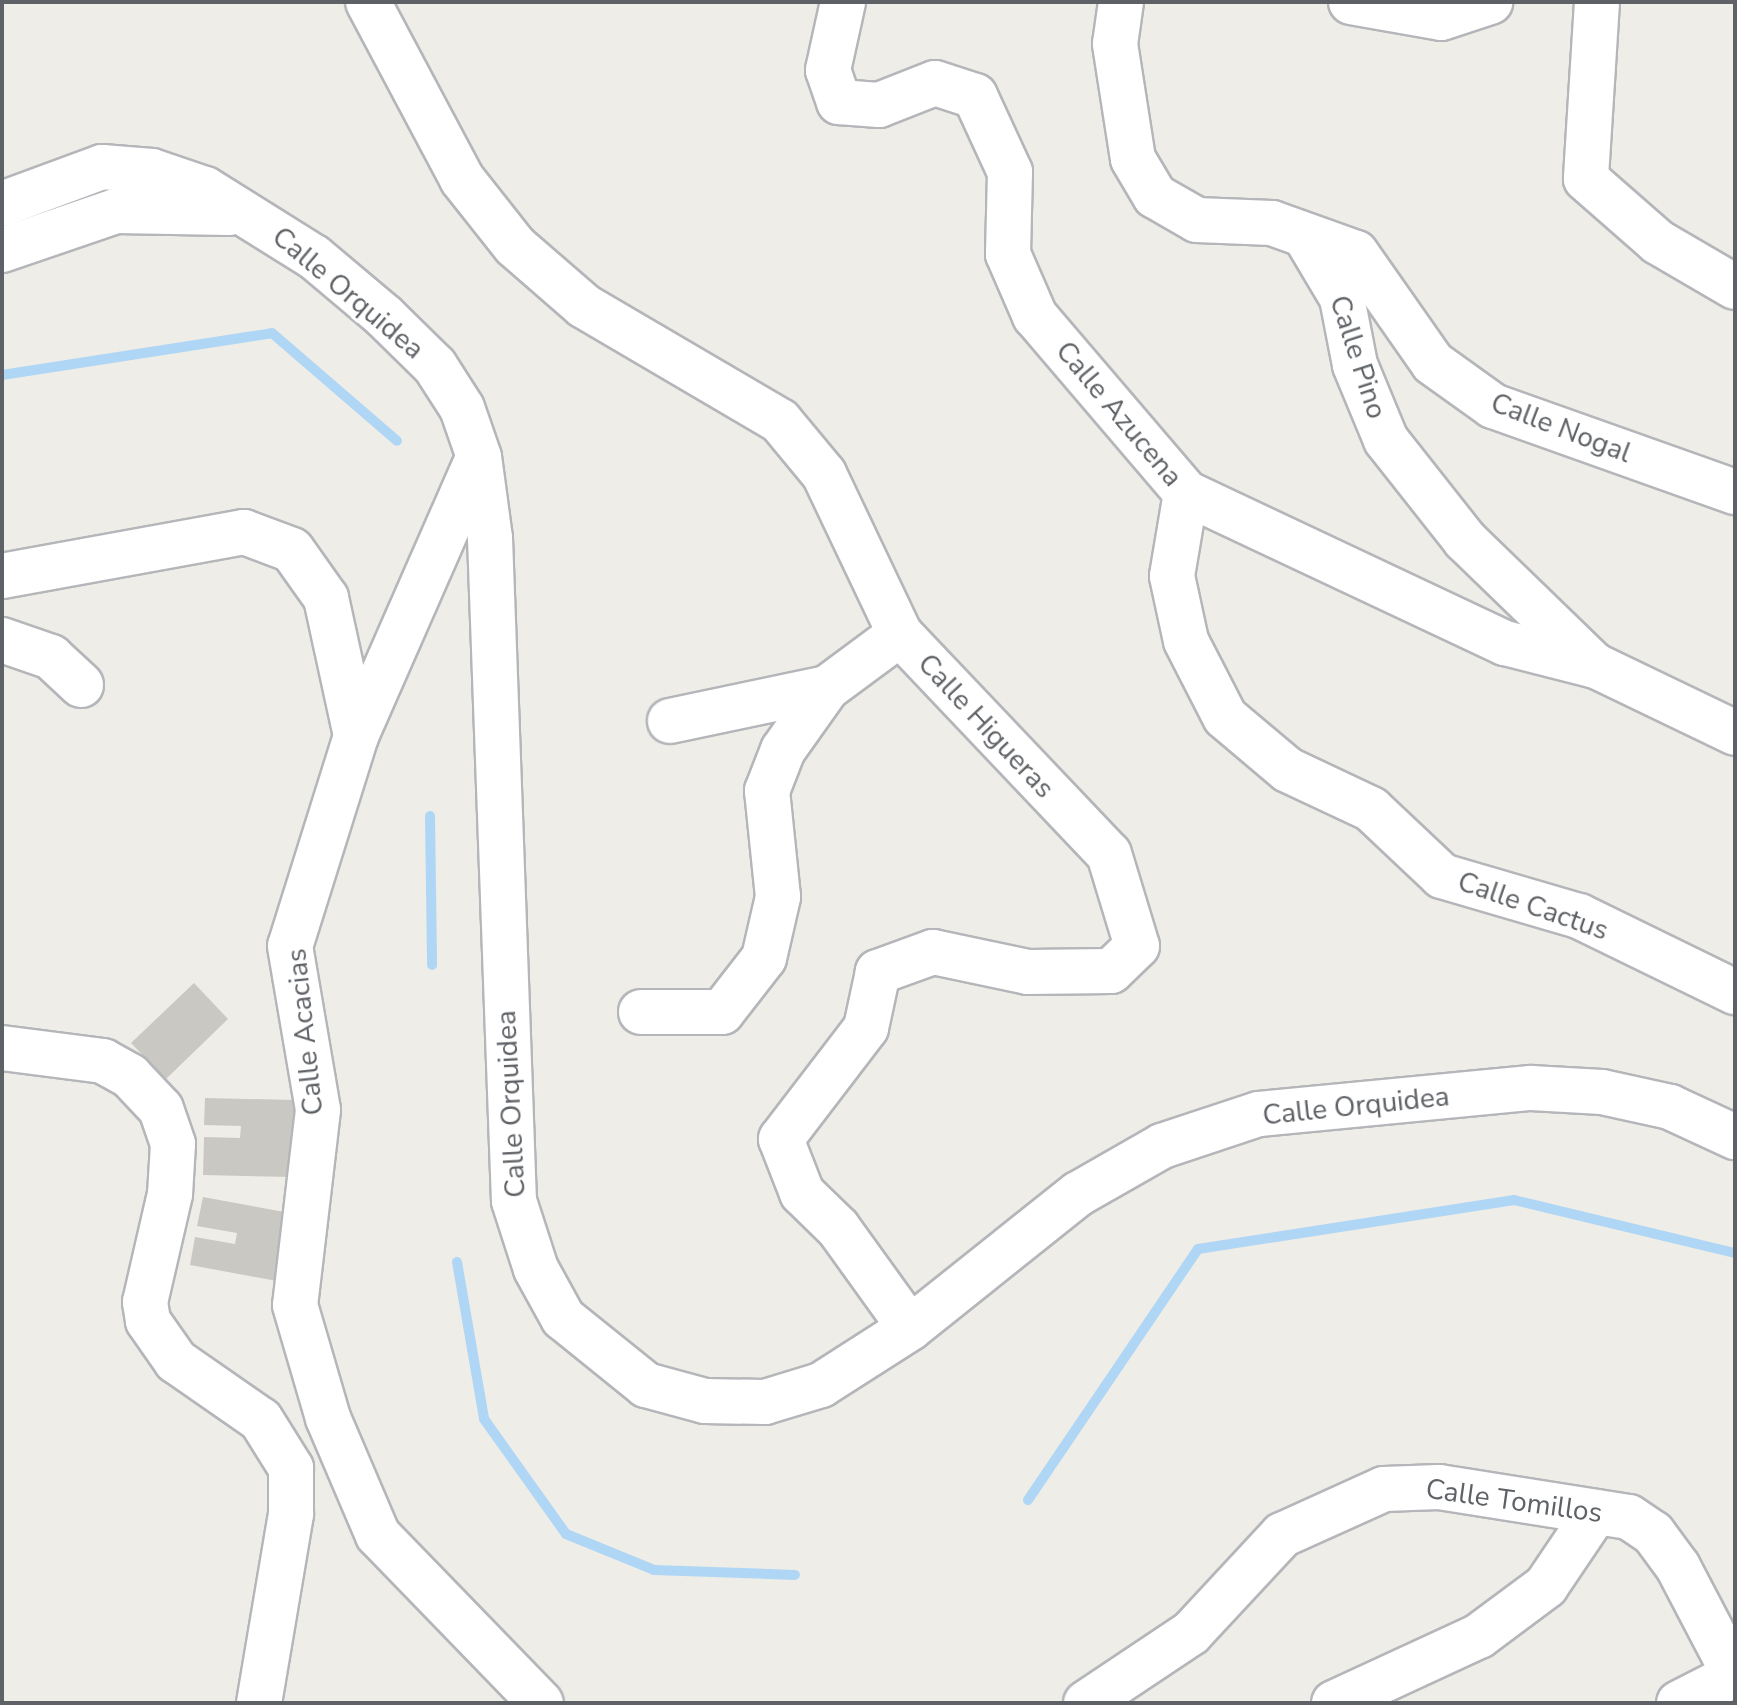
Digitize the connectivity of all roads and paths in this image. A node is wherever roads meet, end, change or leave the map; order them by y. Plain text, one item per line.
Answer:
1 (368, 2) edge
2 (843, 2) edge
3 (1121, 2) edge
4 (1351, 2) edge
5 (1490, 2) edge
6 (1597, 2) edge
7 (2, 204) edge
8 (251, 215) junction
9 (1307, 239) junction
10 (2, 250) edge
11 (1735, 287) edge
12 (479, 457) junction
13 (1735, 492) edge
14 (1186, 493) junction
15 (2, 576) edge
16 (900, 634) junction
17 (2, 640) edge
18 (1596, 666) junction
19 (81, 685) dead end
20 (827, 688) junction
21 (670, 721) dead end
22 (1735, 733) edge
23 (356, 736) junction
24 (1735, 992) edge
25 (641, 1012) dead end
26 (2, 1048) edge
27 (1735, 1137) edge
28 (910, 1328) junction
29 (1596, 1512) junction
30 (1734, 1676) edge
31 (259, 1703) edge
32 (541, 1703) edge
33 (1086, 1703) edge
34 (1334, 1703) edge
35 (1679, 1703) edge

1 - 16 street, Calle Higueras
2 - 14 street, Calle Azucena
3 - 9 street
4 - 5 street
6 - 11 street
7 - 8 street, Calle Orquidea
8 - 10 street
8 - 12 street, Calle Orquidea
9 - 13 street, Calle Nogal
9 - 18 street, Calle Pino
12 - 23 street, Calle Acacias
12 - 28 street, Calle Orquidea
14 - 18 street, Calle Azucena
14 - 24 street, Calle Cactus
15 - 23 street
16 - 20 street
16 - 28 street, Calle Higueras
17 - 19 street
18 - 22 street, Calle Azucena
20 - 21 street
20 - 25 street
23 - 32 street, Calle Acacias
26 - 31 street
27 - 28 street, Calle Orquidea
29 - 30 street, Calle Tomillos
29 - 33 street, Calle Tomillos
29 - 34 street
30 - 35 street

